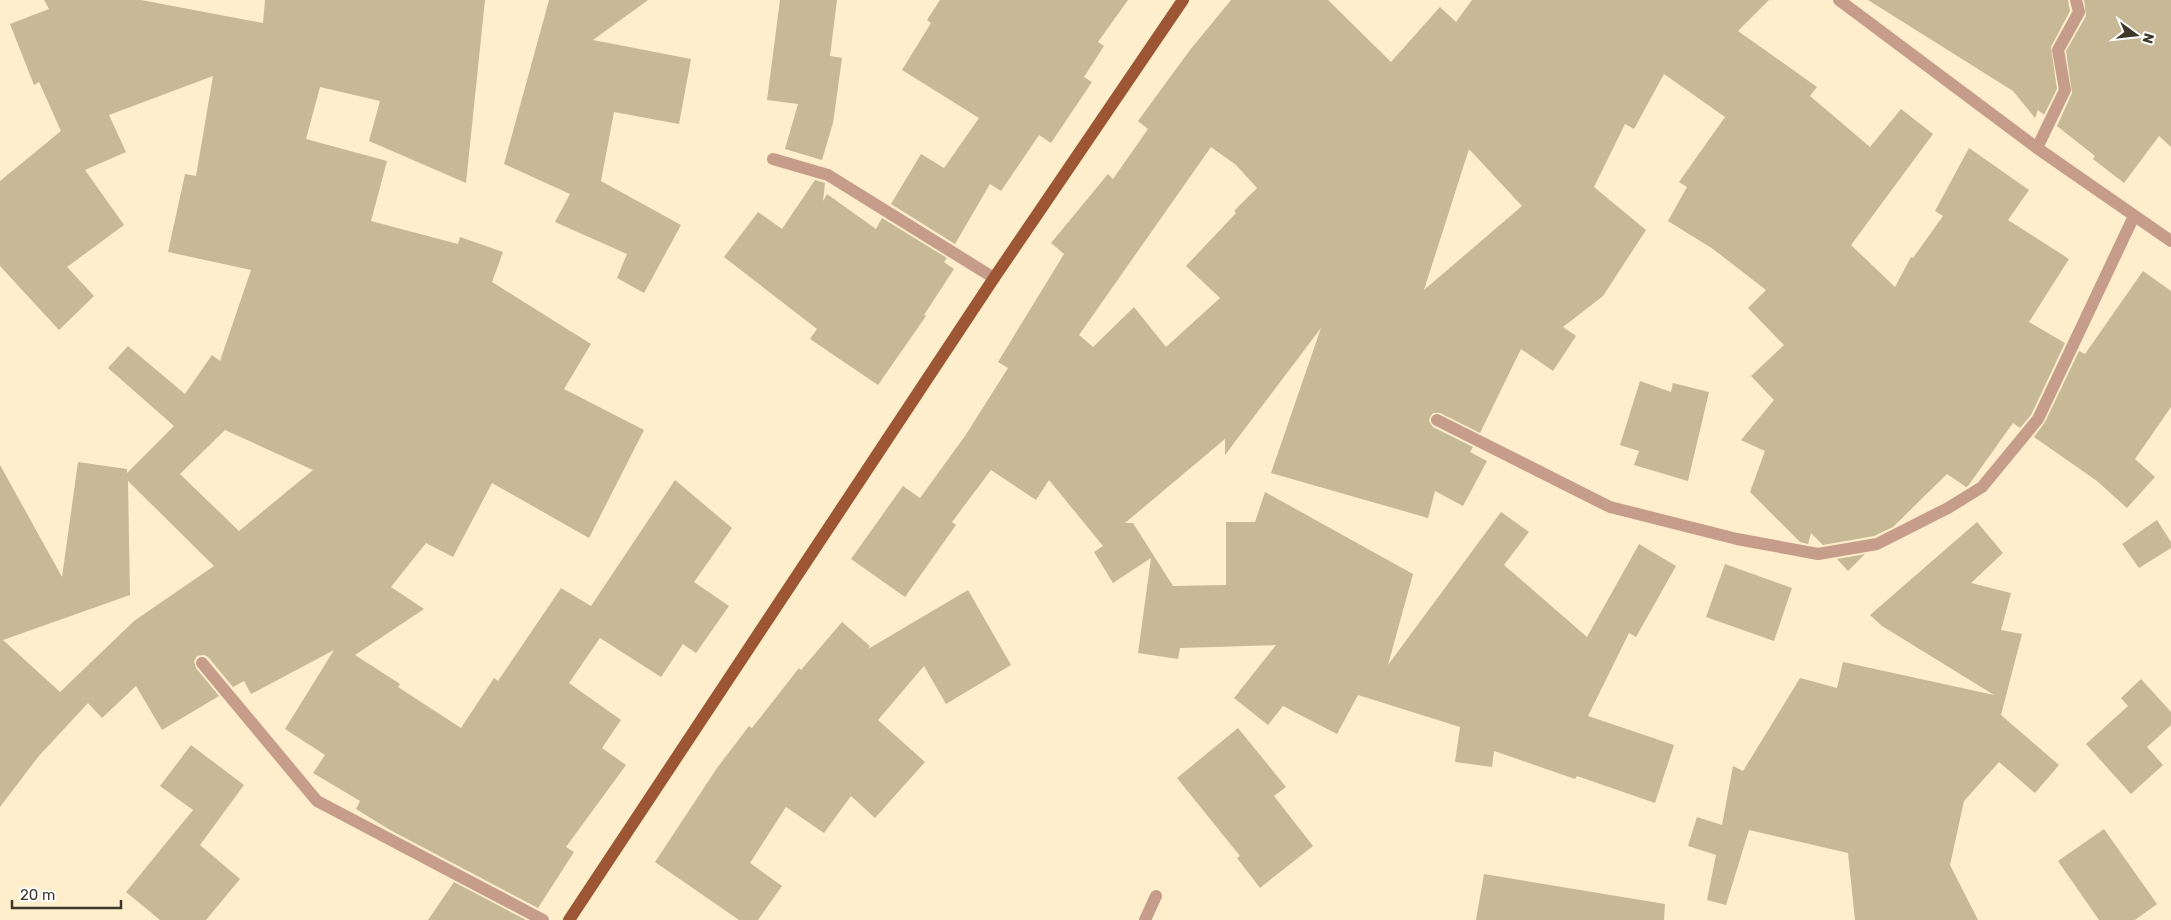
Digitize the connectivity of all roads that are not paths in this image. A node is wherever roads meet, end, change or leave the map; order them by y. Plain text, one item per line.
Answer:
1 (1183, 0) edge
2 (1839, 0) edge
3 (2076, 0) edge
4 (2037, 148) junction
5 (773, 159) dead end
6 (2134, 216) junction
7 (2171, 241) edge
8 (994, 278) junction
9 (1437, 420) dead end
10 (202, 663) dead end
11 (1156, 896) dead end
12 (543, 920) edge
13 (569, 920) edge
14 (1145, 920) edge

1 - 8 main road
2 - 4 street
3 - 4 street
4 - 6 street
5 - 8 street
6 - 7 street
6 - 9 street
8 - 13 main road
10 - 12 street
11 - 14 street

